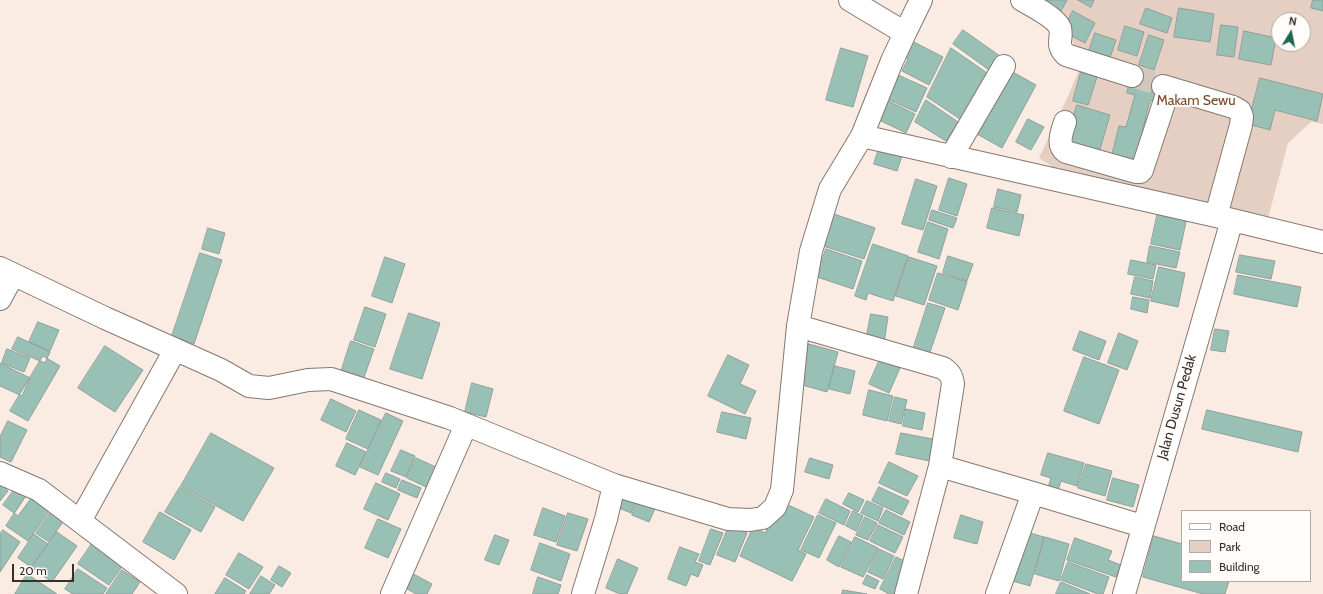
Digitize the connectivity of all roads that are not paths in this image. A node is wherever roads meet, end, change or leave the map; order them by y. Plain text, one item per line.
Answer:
1 (850, 0) edge
2 (921, 0) edge
3 (1022, 0) edge
4 (905, 33) junction
5 (1004, 66) dead end
6 (1132, 76) tunnel mouth
7 (1065, 122) dead end
8 (862, 136) junction
9 (951, 157) junction
10 (1123, 169) junction
11 (1115, 194) junction
12 (1224, 218) junction
13 (1323, 242) edge
14 (7, 272) edge
15 (0, 299) edge
16 (798, 326) junction
17 (175, 350) junction
18 (466, 425) junction
19 (940, 466) junction
20 (0, 473) edge
21 (614, 485) junction
22 (1033, 493) junction
23 (80, 521) junction
24 (1142, 526) junction
25 (176, 594) edge
26 (392, 594) edge
27 (583, 594) edge
28 (906, 594) edge
29 (996, 594) edge
30 (1124, 594) edge

1 - 4 street
2 - 4 street
3 - 6 street
4 - 8 street
5 - 9 street
7 - 10 street
8 - 9 street
8 - 16 street
9 - 11 street
10 - 11 street
10 - 12 street, Jalan Dusun Pedak
11 - 12 street
12 - 13 street
12 - 24 street, Jalan Dusun Pedak
14 - 15 street
14 - 17 street
16 - 19 street
16 - 21 street
17 - 18 street
17 - 23 street
18 - 21 street
18 - 26 street
19 - 22 street
19 - 28 street
20 - 23 street
21 - 27 street
22 - 24 street
22 - 29 street
23 - 25 street
24 - 30 street, Jalan Dusun Pedak

